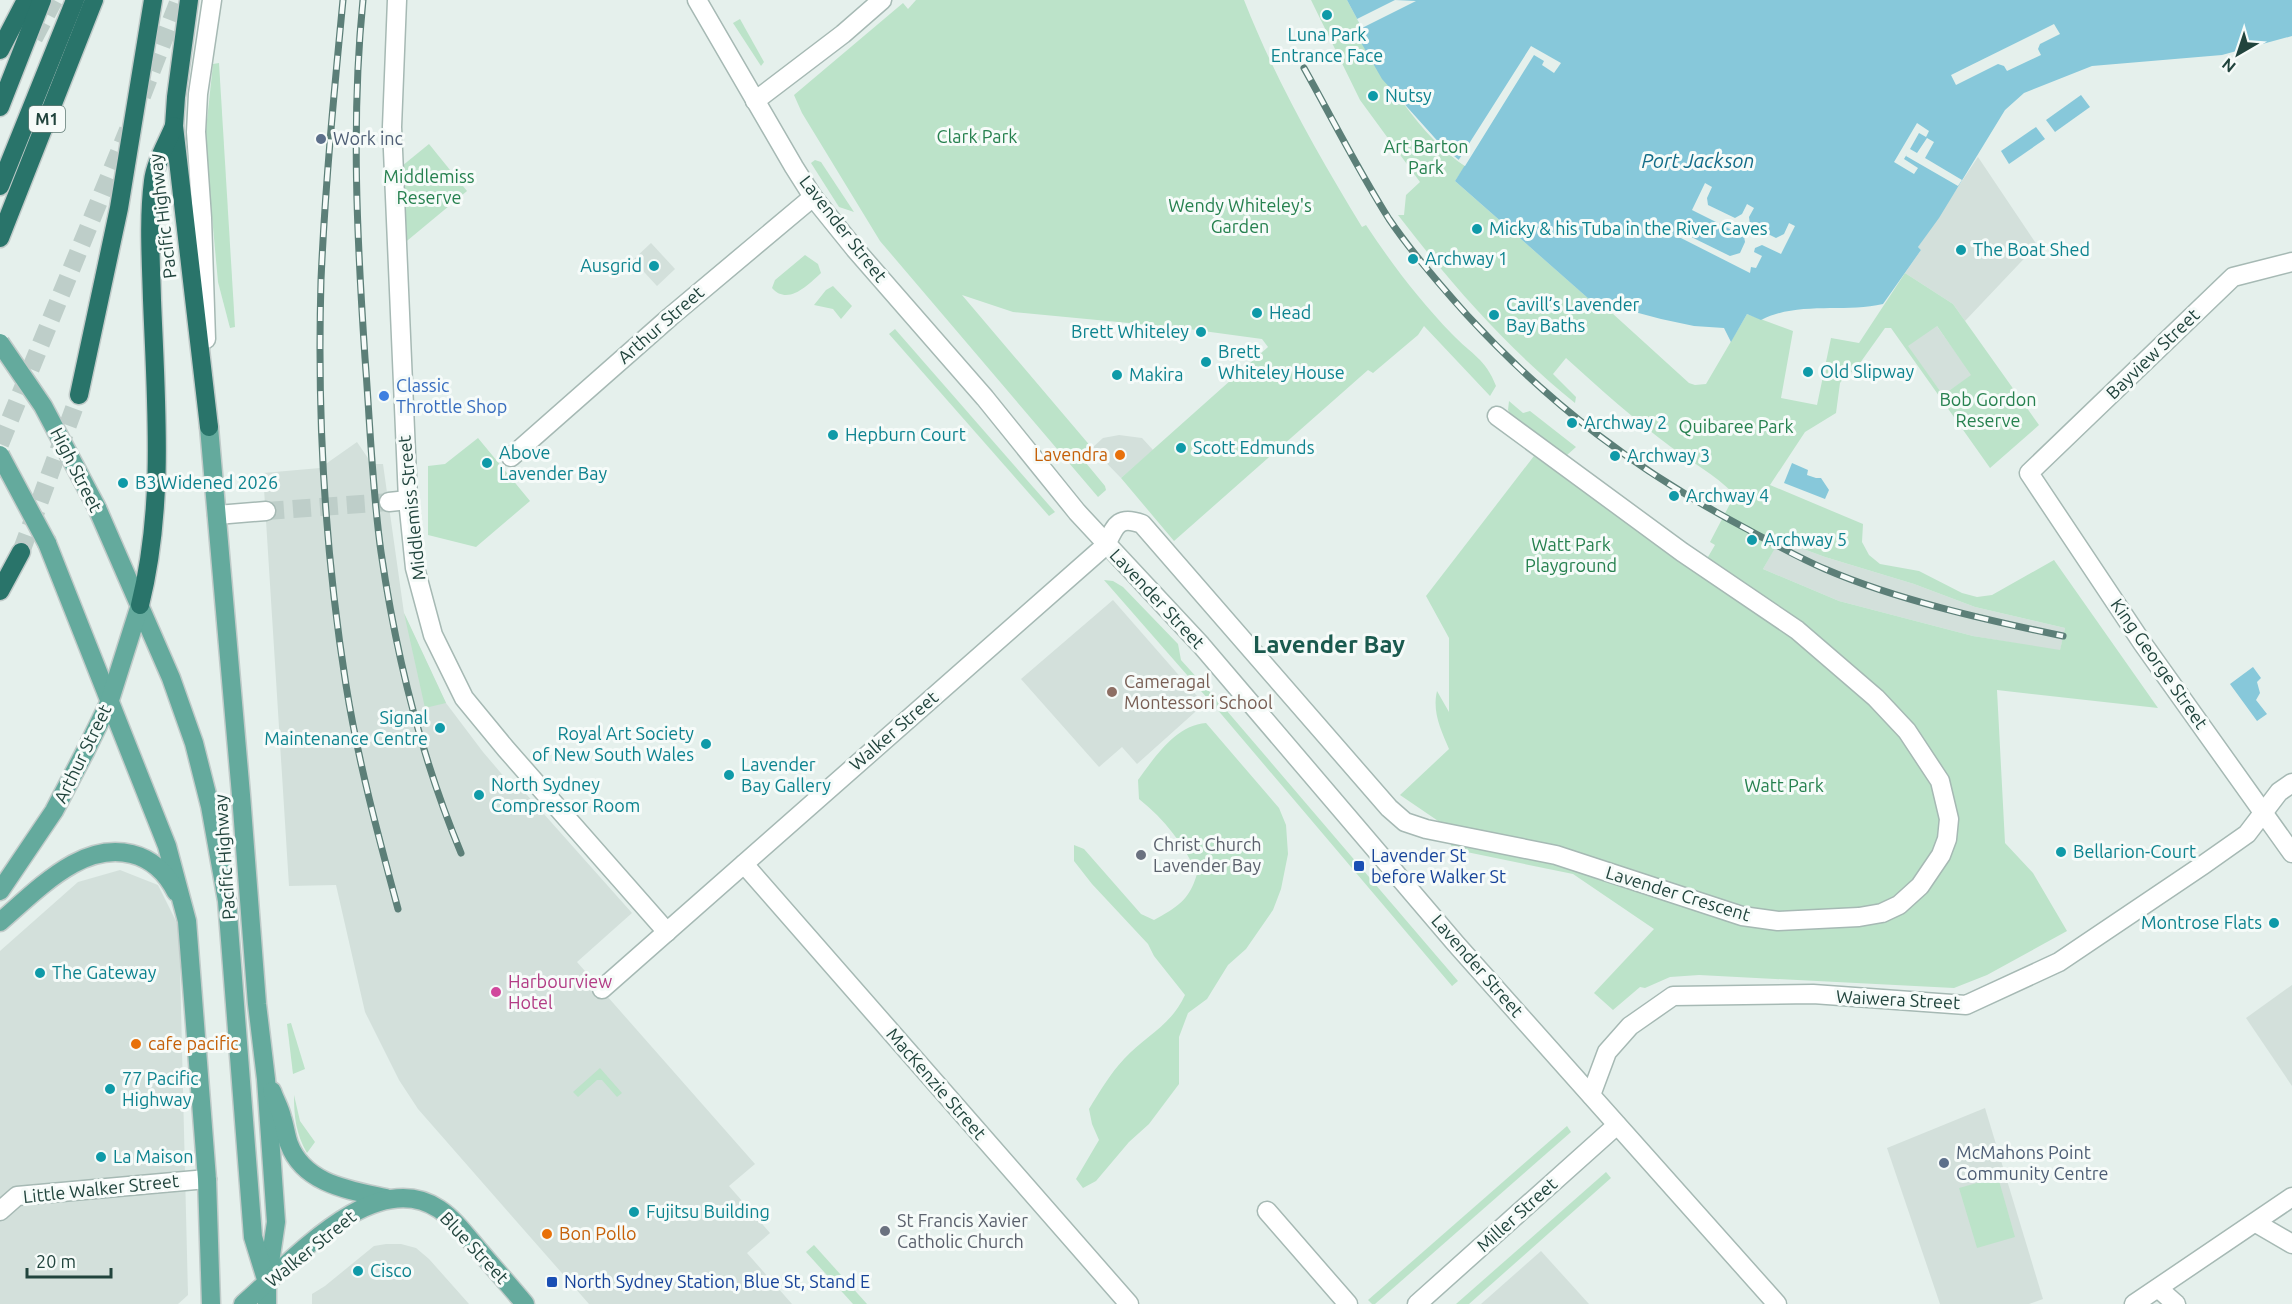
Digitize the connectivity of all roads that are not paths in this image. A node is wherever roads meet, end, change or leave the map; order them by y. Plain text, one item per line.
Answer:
1 (26, 0) edge
2 (42, 0) edge
3 (75, 0) edge
4 (94, 0) edge
5 (153, 0) edge
6 (189, 0) edge
7 (212, 0) edge
8 (398, 0) edge
9 (698, 0) edge
10 (882, 0) edge
11 (0, 50) edge
12 (755, 101) junction
13 (0, 107) edge
14 (174, 126) junction
15 (0, 186) edge
16 (813, 197) junction
17 (0, 238) edge
18 (2292, 262) edge
19 (0, 343) edge
20 (79, 395) tunnel mouth
21 (1497, 416) dead end
22 (209, 427) junction
23 (0, 455) edge
24 (511, 457) dead end
25 (2028, 473) joint
26 (408, 500) junction
27 (389, 502) tunnel mouth
28 (266, 511) tunnel mouth
29 (217, 515) junction
30 (1106, 545) junction
31 (21, 552) tunnel mouth
32 (0, 591) edge
33 (140, 605) junction
34 (109, 703) junction
35 (2292, 783) edge
36 (2263, 813) junction
37 (2292, 853) edge
38 (744, 864) junction
39 (0, 891) edge
40 (188, 921) junction
41 (0, 922) edge
42 (668, 932) junction
43 (602, 989) dead end
44 (266, 1079) junction
45 (1591, 1095) junction
46 (1617, 1125) junction
47 (207, 1179) junction
48 (2292, 1197) edge
49 (386, 1198) junction
50 (418, 1200) joint
51 (0, 1211) edge
52 (1267, 1211) dead end
53 (2256, 1222) junction
54 (2292, 1244) edge
55 (267, 1283) junction
56 (2159, 1289) junction
57 (211, 1304) edge
58 (243, 1304) edge
59 (267, 1304) edge
60 (525, 1304) edge
61 (1129, 1304) edge
62 (1348, 1304) edge
63 (1417, 1304) edge
64 (1777, 1304) edge
65 (2134, 1304) edge
66 (2176, 1304) edge

1 - 11 highway
2 - 13 highway
3 - 15 highway
4 - 17 highway, M1
5 - 20 highway
6 - 14 highway, Pacific Highway
7 - 22 street, Pacific Highway
8 - 26 street, Middlemiss Street
9 - 12 street, Lavender Street
10 - 12 street
12 - 16 street, Lavender Street
14 - 22 highway, Pacific Highway
14 - 33 highway
16 - 24 street, Arthur Street
16 - 30 street, Lavender Street
18 - 25 street, Bayview Street
19 - 33 main road, High Street, bridge
21 - 30 street, Lavender Crescent
22 - 29 main road, Pacific Highway
23 - 34 main road, bridge
25 - 36 street, King George Street
26 - 27 street
26 - 42 street, Middlemiss Street
28 - 29 street
29 - 44 main road, Pacific Highway
30 - 38 street, Walker Street
30 - 45 street, Lavender Street
31 - 32 highway
33 - 34 main road, Arthur Street
33 - 55 main road, Pacific Highway
34 - 39 main road, Arthur Street
34 - 40 main road
35 - 36 street, Waiwera Street
36 - 37 street, King George Street
36 - 45 street, Waiwera Street
38 - 42 street, Walker Street
38 - 61 street, MacKenzie Street
40 - 41 main road
40 - 47 main road
42 - 43 street, Walker Street
44 - 49 main road
44 - 55 main road, Pacific Highway
45 - 46 street, Lavender Street
46 - 63 street, Miller Street
46 - 64 street, Lavender Street
47 - 51 street, Little Walker Street
47 - 57 main road
48 - 53 street
49 - 50 main road, Walker Street
49 - 55 main road, Walker Street
50 - 60 main road, Blue Street
52 - 62 street
53 - 54 street
53 - 56 street
55 - 58 main road, Walker Street
55 - 59 main road, Pacific Highway
56 - 65 street
56 - 66 street

